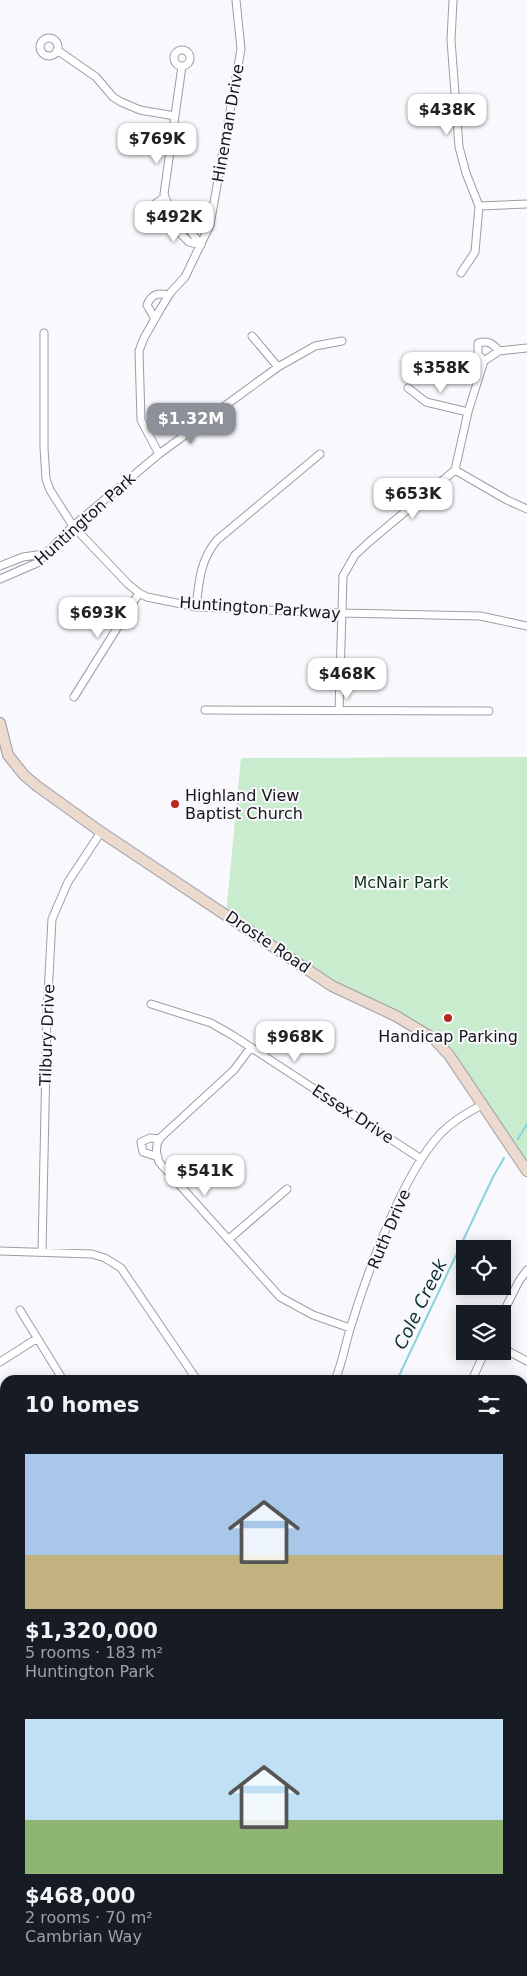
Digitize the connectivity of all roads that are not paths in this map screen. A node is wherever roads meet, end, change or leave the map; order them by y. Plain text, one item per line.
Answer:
1 (236, 0) edge
2 (452, 0) edge
3 (57, 50) dead end
4 (182, 66) dead end
5 (175, 116) junction
6 (165, 198) junction
7 (527, 204) edge
8 (480, 206) junction
9 (173, 218) junction
10 (202, 245) junction
11 (461, 273) dead end
12 (169, 294) junction
13 (156, 319) junction
14 (44, 333) dead end
15 (252, 336) dead end
16 (342, 341) dead end
17 (527, 348) edge
18 (499, 351) junction
19 (484, 360) junction
20 (278, 367) junction
21 (408, 388) dead end
22 (468, 412) junction
23 (159, 454) junction
24 (320, 454) dead end
25 (455, 470) junction
26 (527, 509) edge
27 (73, 526) junction
28 (44, 554) junction
29 (0, 566) edge
30 (0, 580) edge
31 (139, 593) junction
32 (196, 607) junction
33 (341, 614) junction
34 (527, 626) edge
35 (74, 697) dead end
36 (205, 710) dead end
37 (339, 710) junction
38 (489, 711) dead end
39 (0, 722) edge
40 (4, 757) edge
41 (101, 832) junction
42 (151, 1004) dead end
43 (251, 1047) junction
44 (482, 1105) junction
45 (160, 1139) junction
46 (158, 1157) junction
47 (421, 1159) junction
48 (527, 1171) edge
49 (287, 1189) dead end
50 (229, 1239) junction
51 (0, 1251) edge
52 (42, 1251) junction
53 (527, 1270) edge
54 (507, 1305) edge
55 (20, 1310) dead end
56 (350, 1328) junction
57 (36, 1339) junction
58 (511, 1353) edge
59 (481, 1360) edge
60 (527, 1361) edge
61 (0, 1362) edge
62 (60, 1375) edge
63 (194, 1375) edge
64 (336, 1375) edge
65 (474, 1375) edge

1 - 10 street, Hineman Drive
2 - 8 street
3 - 5 street
4 - 5 street
5 - 6 street
6 - 9 street
6 - 9 street
7 - 8 street
8 - 11 street
9 - 10 street
10 - 12 street, Hineman Drive
12 - 13 street, Hineman Drive
12 - 13 street, Hineman Drive
13 - 23 street, Hineman Drive
14 - 27 street, Huntington Parkway
15 - 20 street
16 - 20 street, Huntington Park
17 - 18 street
18 - 19 street
18 - 19 street
19 - 22 street
20 - 23 street, Huntington Park
21 - 22 street
22 - 25 street
23 - 27 street, Huntington Park
24 - 32 street
25 - 26 street
25 - 33 street
27 - 28 street, Huntington Park
27 - 31 street, Huntington Parkway
28 - 29 street
28 - 30 street, Huntington Park
31 - 32 street, Huntington Parkway
31 - 35 street
32 - 33 street, Huntington Parkway
33 - 34 street, Huntington Parkway
33 - 37 street
36 - 37 street
37 - 38 street
39 - 40 street, Droste Road
40 - 41 street, Droste Road
41 - 44 street, Droste Road
41 - 52 street, Tilbury Drive
42 - 43 street, Essex Drive
43 - 45 street
43 - 47 street, Essex Drive
44 - 47 street, Ruth Drive
44 - 48 street, Droste Road
45 - 46 street
45 - 46 street
46 - 50 street
47 - 56 street, Ruth Drive
49 - 50 street
50 - 56 street
51 - 52 street
52 - 63 street
53 - 54 street
55 - 57 street
56 - 64 street, Ruth Drive
57 - 61 street
57 - 62 street
58 - 60 street
59 - 65 street

